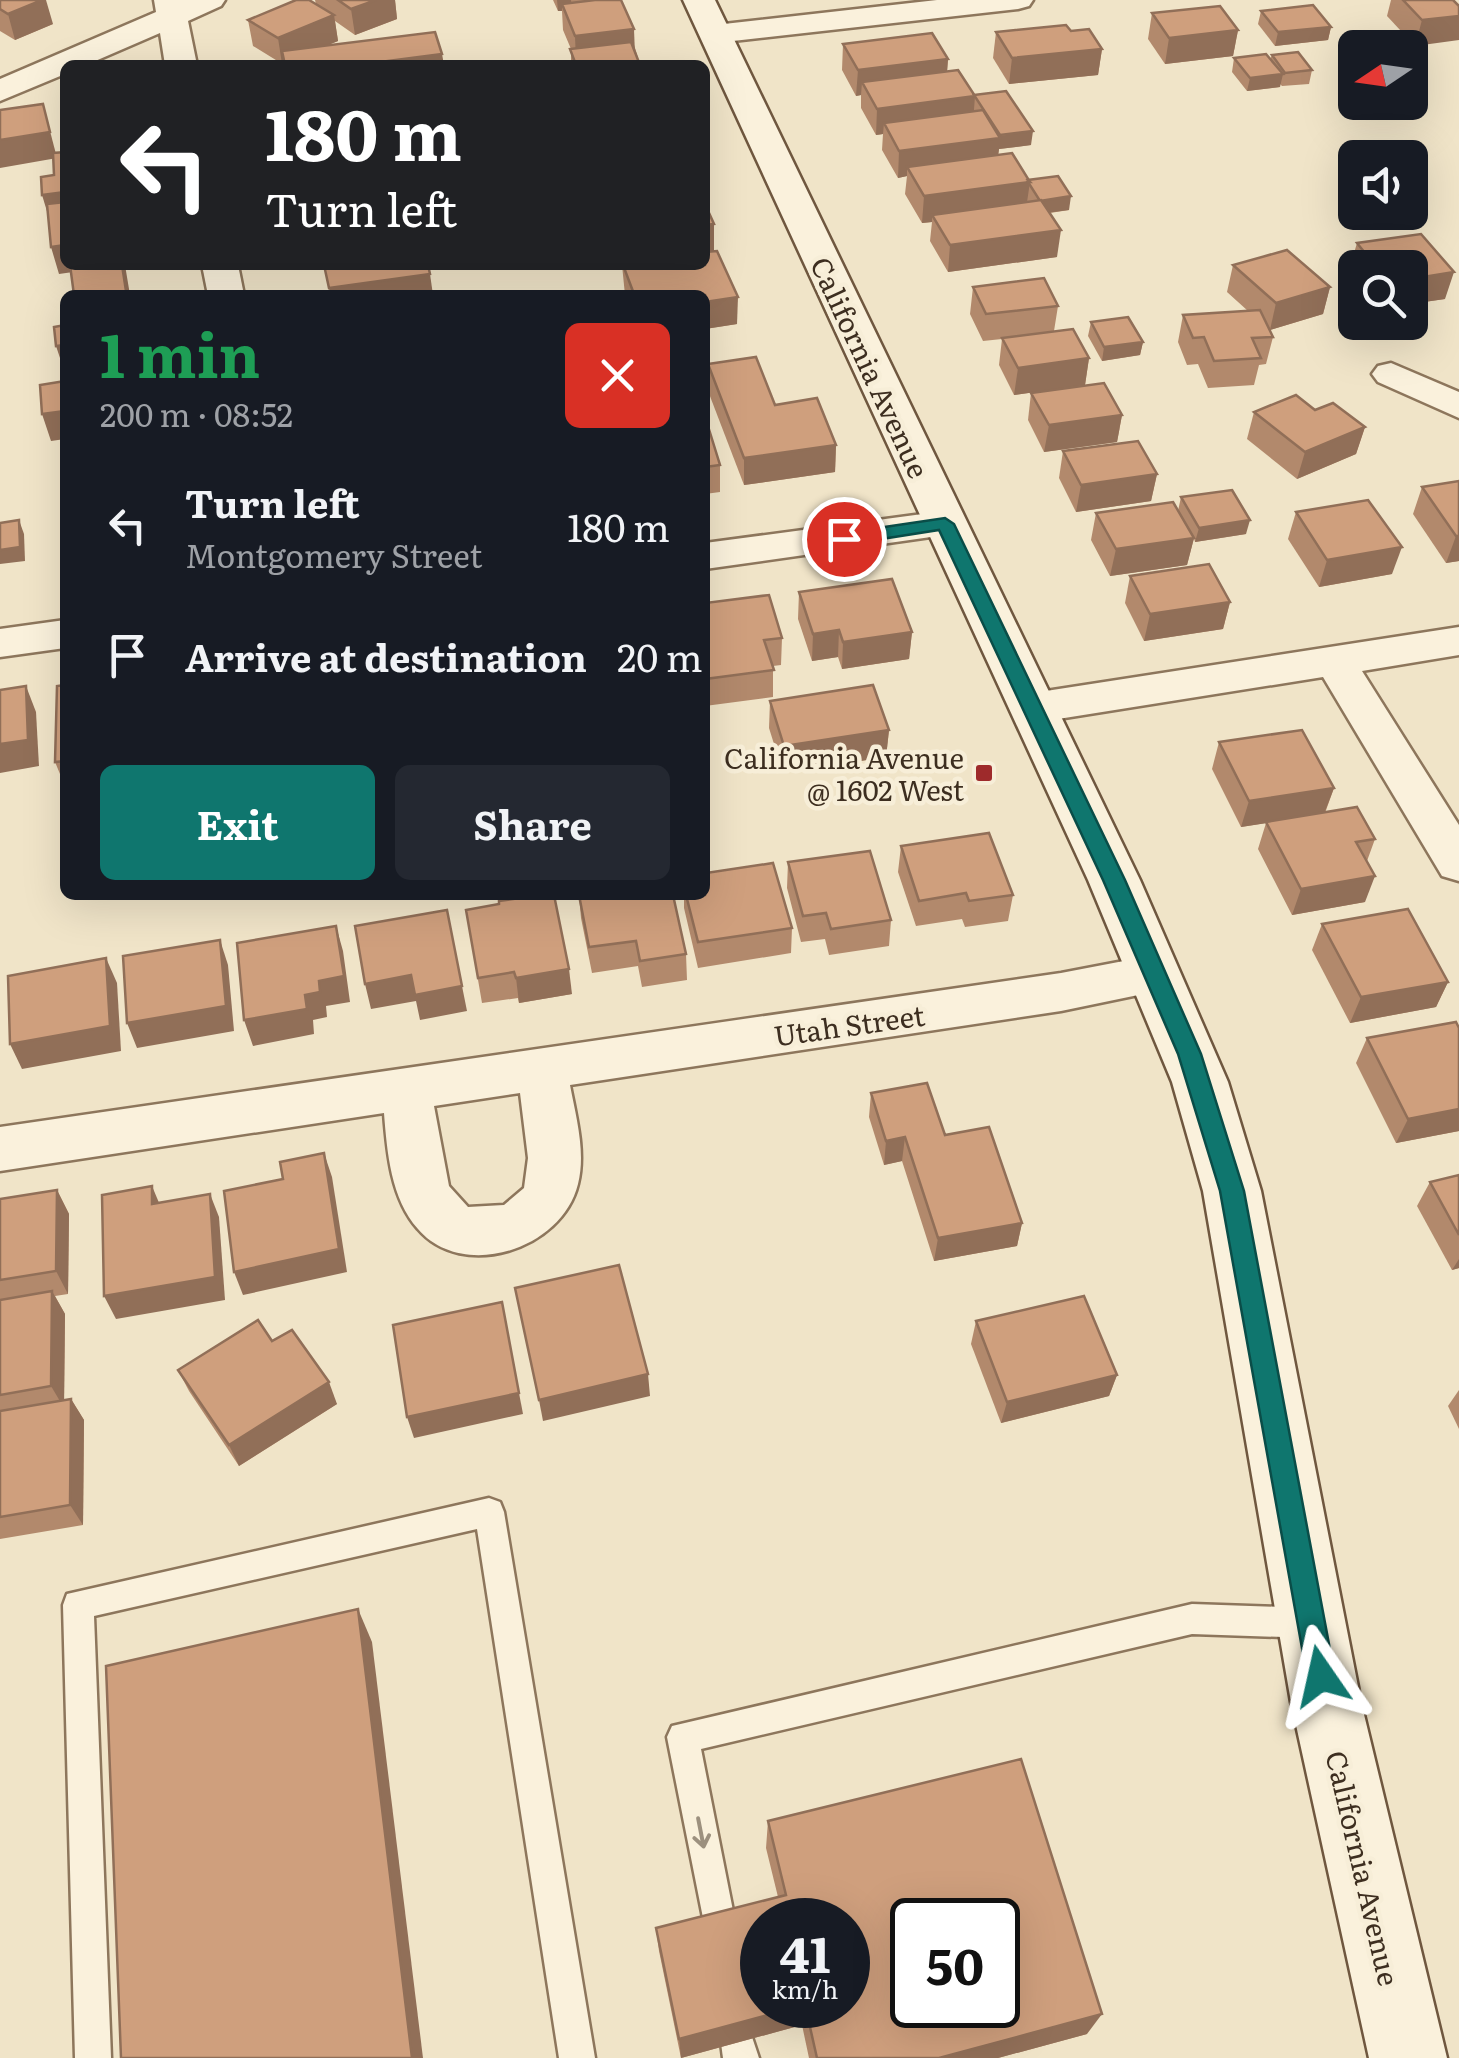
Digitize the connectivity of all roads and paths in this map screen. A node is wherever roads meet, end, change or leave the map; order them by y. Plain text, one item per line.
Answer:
1 (210, 0) edge
2 (1018, 0) edge
3 (171, 9) edge
4 (707, 17) edge
5 (65, 60) edge
6 (179, 60) edge
7 (60, 62) edge
8 (0, 91) edge
9 (1391, 374) dead end
10 (1459, 407) edge
11 (945, 524) junction
12 (710, 555) edge
13 (60, 635) edge
14 (0, 642) edge
15 (1459, 642) edge
16 (1335, 662) junction
17 (1033, 708) junction
18 (1459, 864) edge
19 (1155, 974) junction
20 (542, 1070) junction
21 (406, 1088) junction
22 (0, 1149) edge
23 (1311, 1624) junction
24 (721, 1936) edge
25 (94, 2058) edge
26 (577, 2058) edge
27 (1408, 2058) edge

1 - 3 street
2 - 4 street
3 - 5 street
3 - 6 street
4 - 11 main road, California Avenue
7 - 8 street
9 - 10 street
11 - 12 street
11 - 17 main road, California Avenue
13 - 14 street
15 - 16 street
16 - 17 street
16 - 18 street
17 - 19 main road, California Avenue
19 - 20 street, Utah Street
19 - 23 main road, California Avenue
20 - 21 street, Utah Street
20 - 21 street
21 - 22 street, Utah Street
23 -> 24 lane
23 - 27 main road, California Avenue
25 - 26 lane

